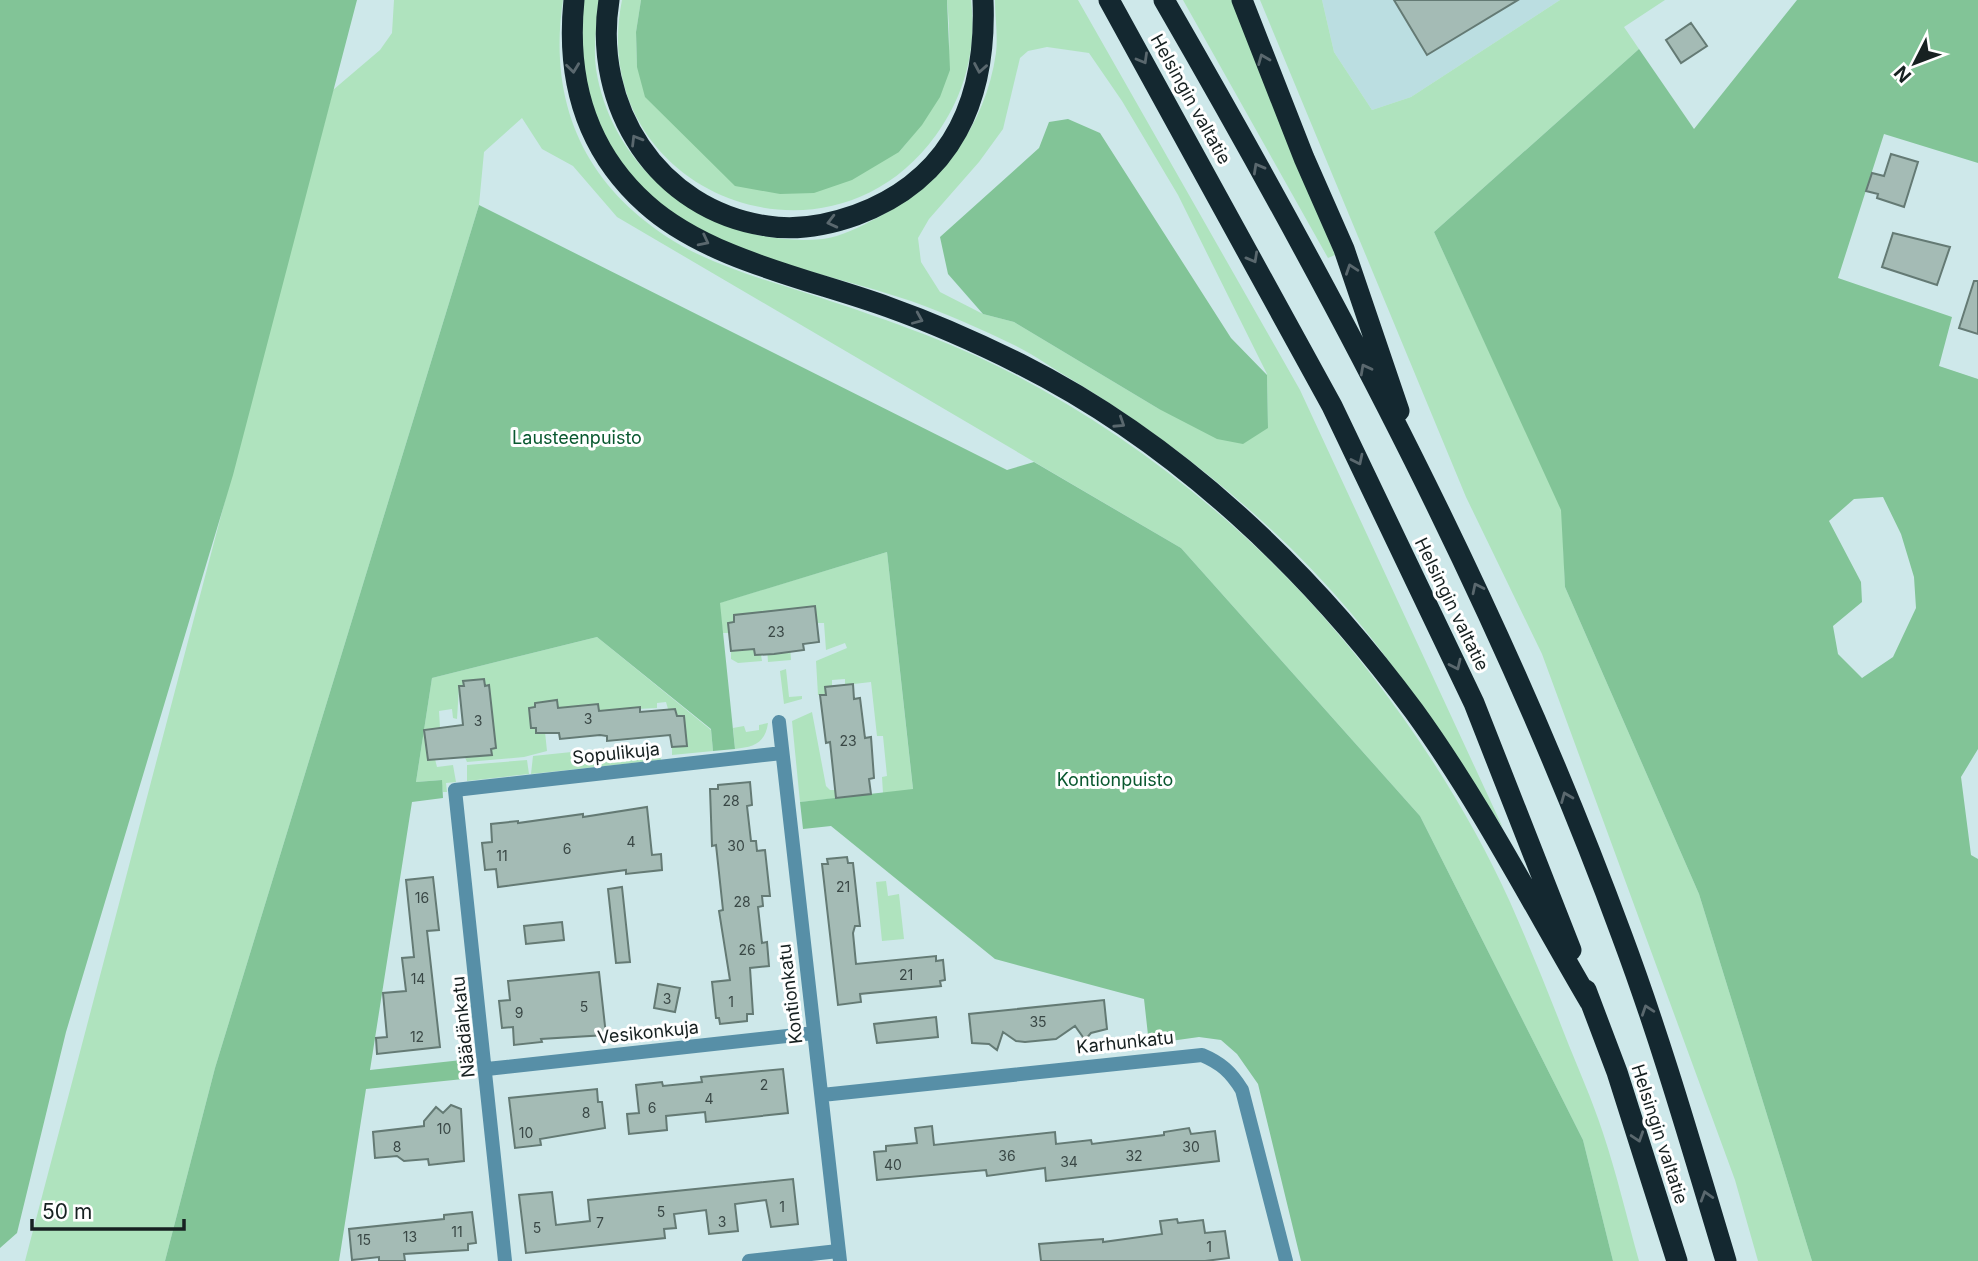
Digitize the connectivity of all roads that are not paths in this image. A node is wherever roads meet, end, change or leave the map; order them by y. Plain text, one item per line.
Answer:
1 (573, 0) edge
2 (610, 0) edge
3 (982, 0) edge
4 (1109, 0) edge
5 (1164, 0) edge
6 (1242, 0) edge
7 (1420, 472) junction
8 (779, 722) dead end
9 (782, 753) junction
10 (455, 790) joint
11 (1590, 1002) junction
12 (814, 1033) junction
13 (487, 1069) junction
14 (822, 1095) junction
15 (839, 1256) edge
16 (505, 1261) edge
17 (749, 1261) edge
18 (1286, 1261) edge
19 (1676, 1261) edge
20 (1726, 1261) edge

1 -> 11 highway
3 -> 2 highway
4 -> 11 highway, Helsingin valtatie
7 -> 5 highway, Helsingin valtatie
7 -> 6 highway
20 -> 7 highway, Helsingin valtatie
8 - 9 street, Kontionkatu
9 - 10 street, Sopulikuja
9 - 12 street, Kontionkatu
10 - 13 street, Näädänkatu
11 -> 19 highway, Helsingin valtatie
12 - 13 street, Vesikonkuja
12 - 14 street, Kontionkatu
13 - 16 street, Näädänkatu
14 - 15 street, Kontionkatu
14 - 18 street, Karhunkatu
15 - 17 street

